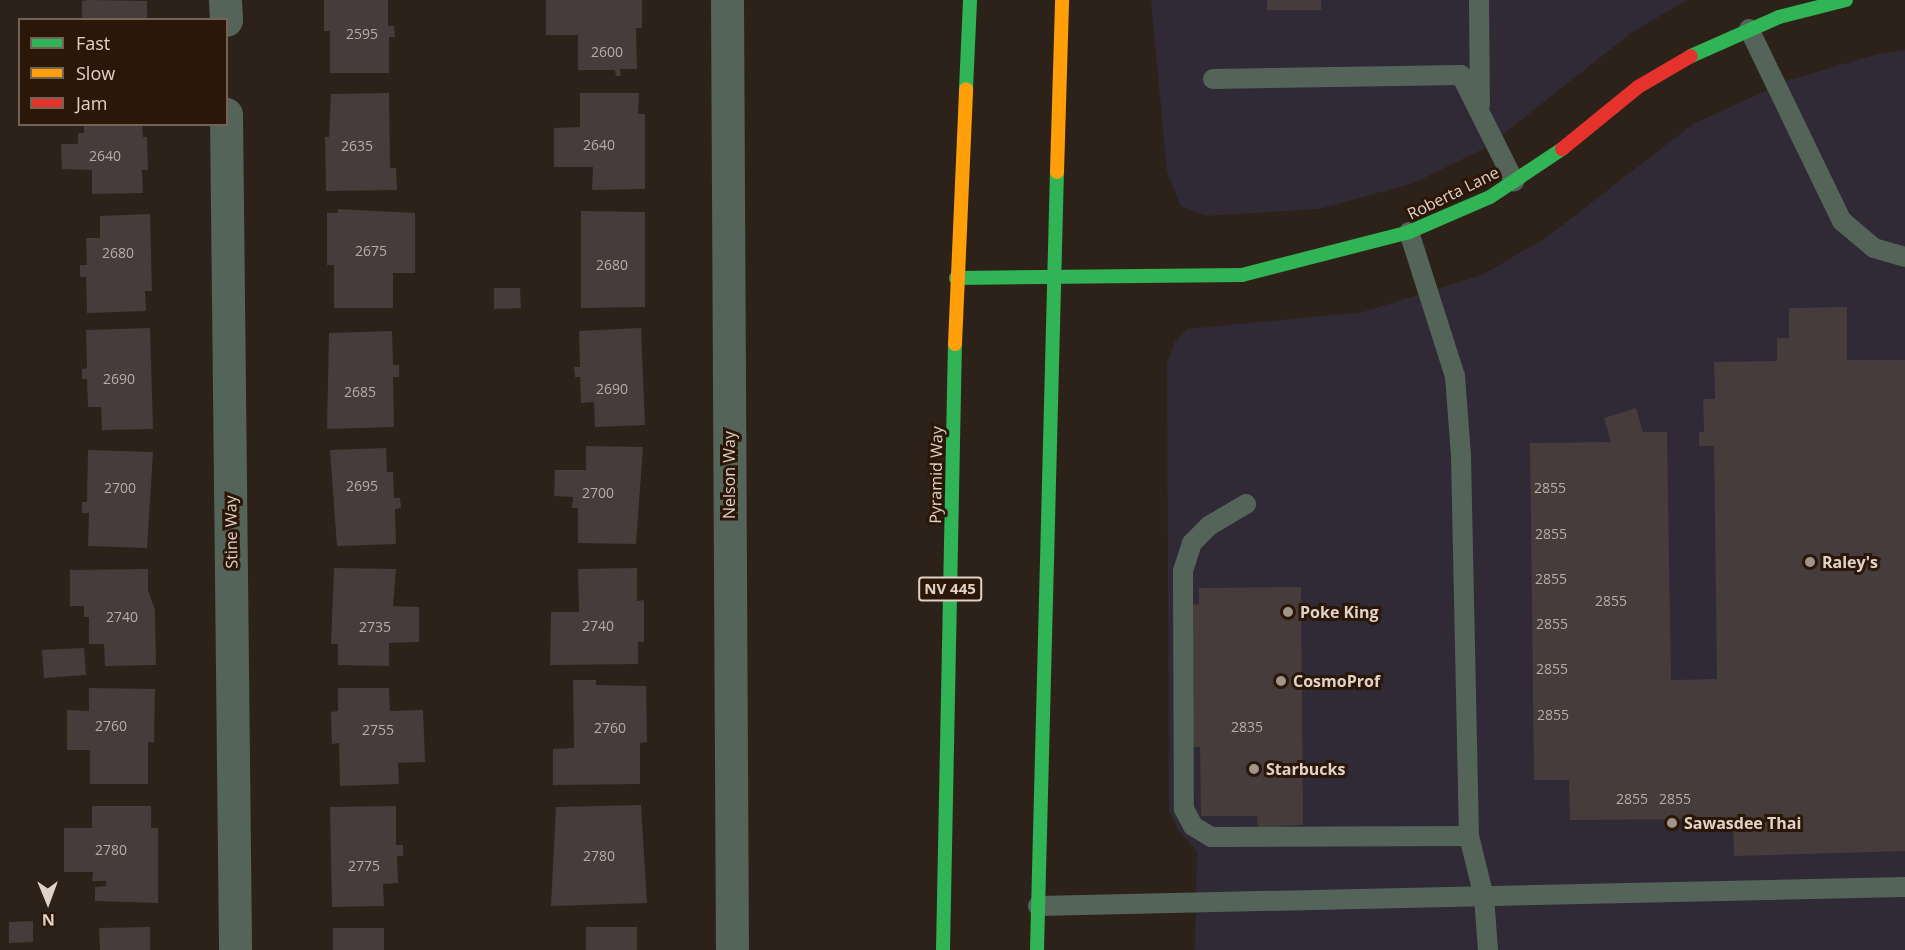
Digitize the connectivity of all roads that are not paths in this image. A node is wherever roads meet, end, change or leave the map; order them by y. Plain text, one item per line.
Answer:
1 (225, 0) edge
2 (727, 0) edge
3 (970, 0) edge
4 (1062, 0) edge
5 (1479, 0) edge
6 (1846, 0) edge
7 (226, 18) edge
8 (1749, 29) junction
9 (1213, 79) dead end
10 (1480, 111) junction
11 (226, 126) edge
12 (1514, 181) junction
13 (1409, 232) junction
14 (1905, 257) edge
15 (956, 278) junction
16 (1054, 279) junction
17 (1246, 504) dead end
18 (1469, 836) junction
19 (1905, 887) edge
20 (1484, 897) junction
21 (1038, 906) junction
22 (235, 950) edge
23 (732, 950) edge
24 (943, 950) edge
25 (1037, 950) edge
26 (1488, 950) edge

1 - 7 street
2 - 23 street, Nelson Way
3 - 15 main road, Pyramid Way / NV 445
4 - 16 main road
5 - 10 lane
6 - 8 main road, Roberta Lane
8 - 12 main road, Roberta Lane
8 - 14 lane
9 - 10 lane
10 - 12 lane
11 - 22 street, Stine Way
12 - 13 main road, Roberta Lane
13 - 16 main road, Roberta Lane
13 - 18 lane
15 - 16 main road, Roberta Lane
15 - 24 main road, Pyramid Way / NV 445
16 - 21 main road
17 - 18 lane
18 - 20 lane
19 - 20 lane
20 - 21 lane
20 - 26 lane
21 - 25 main road

